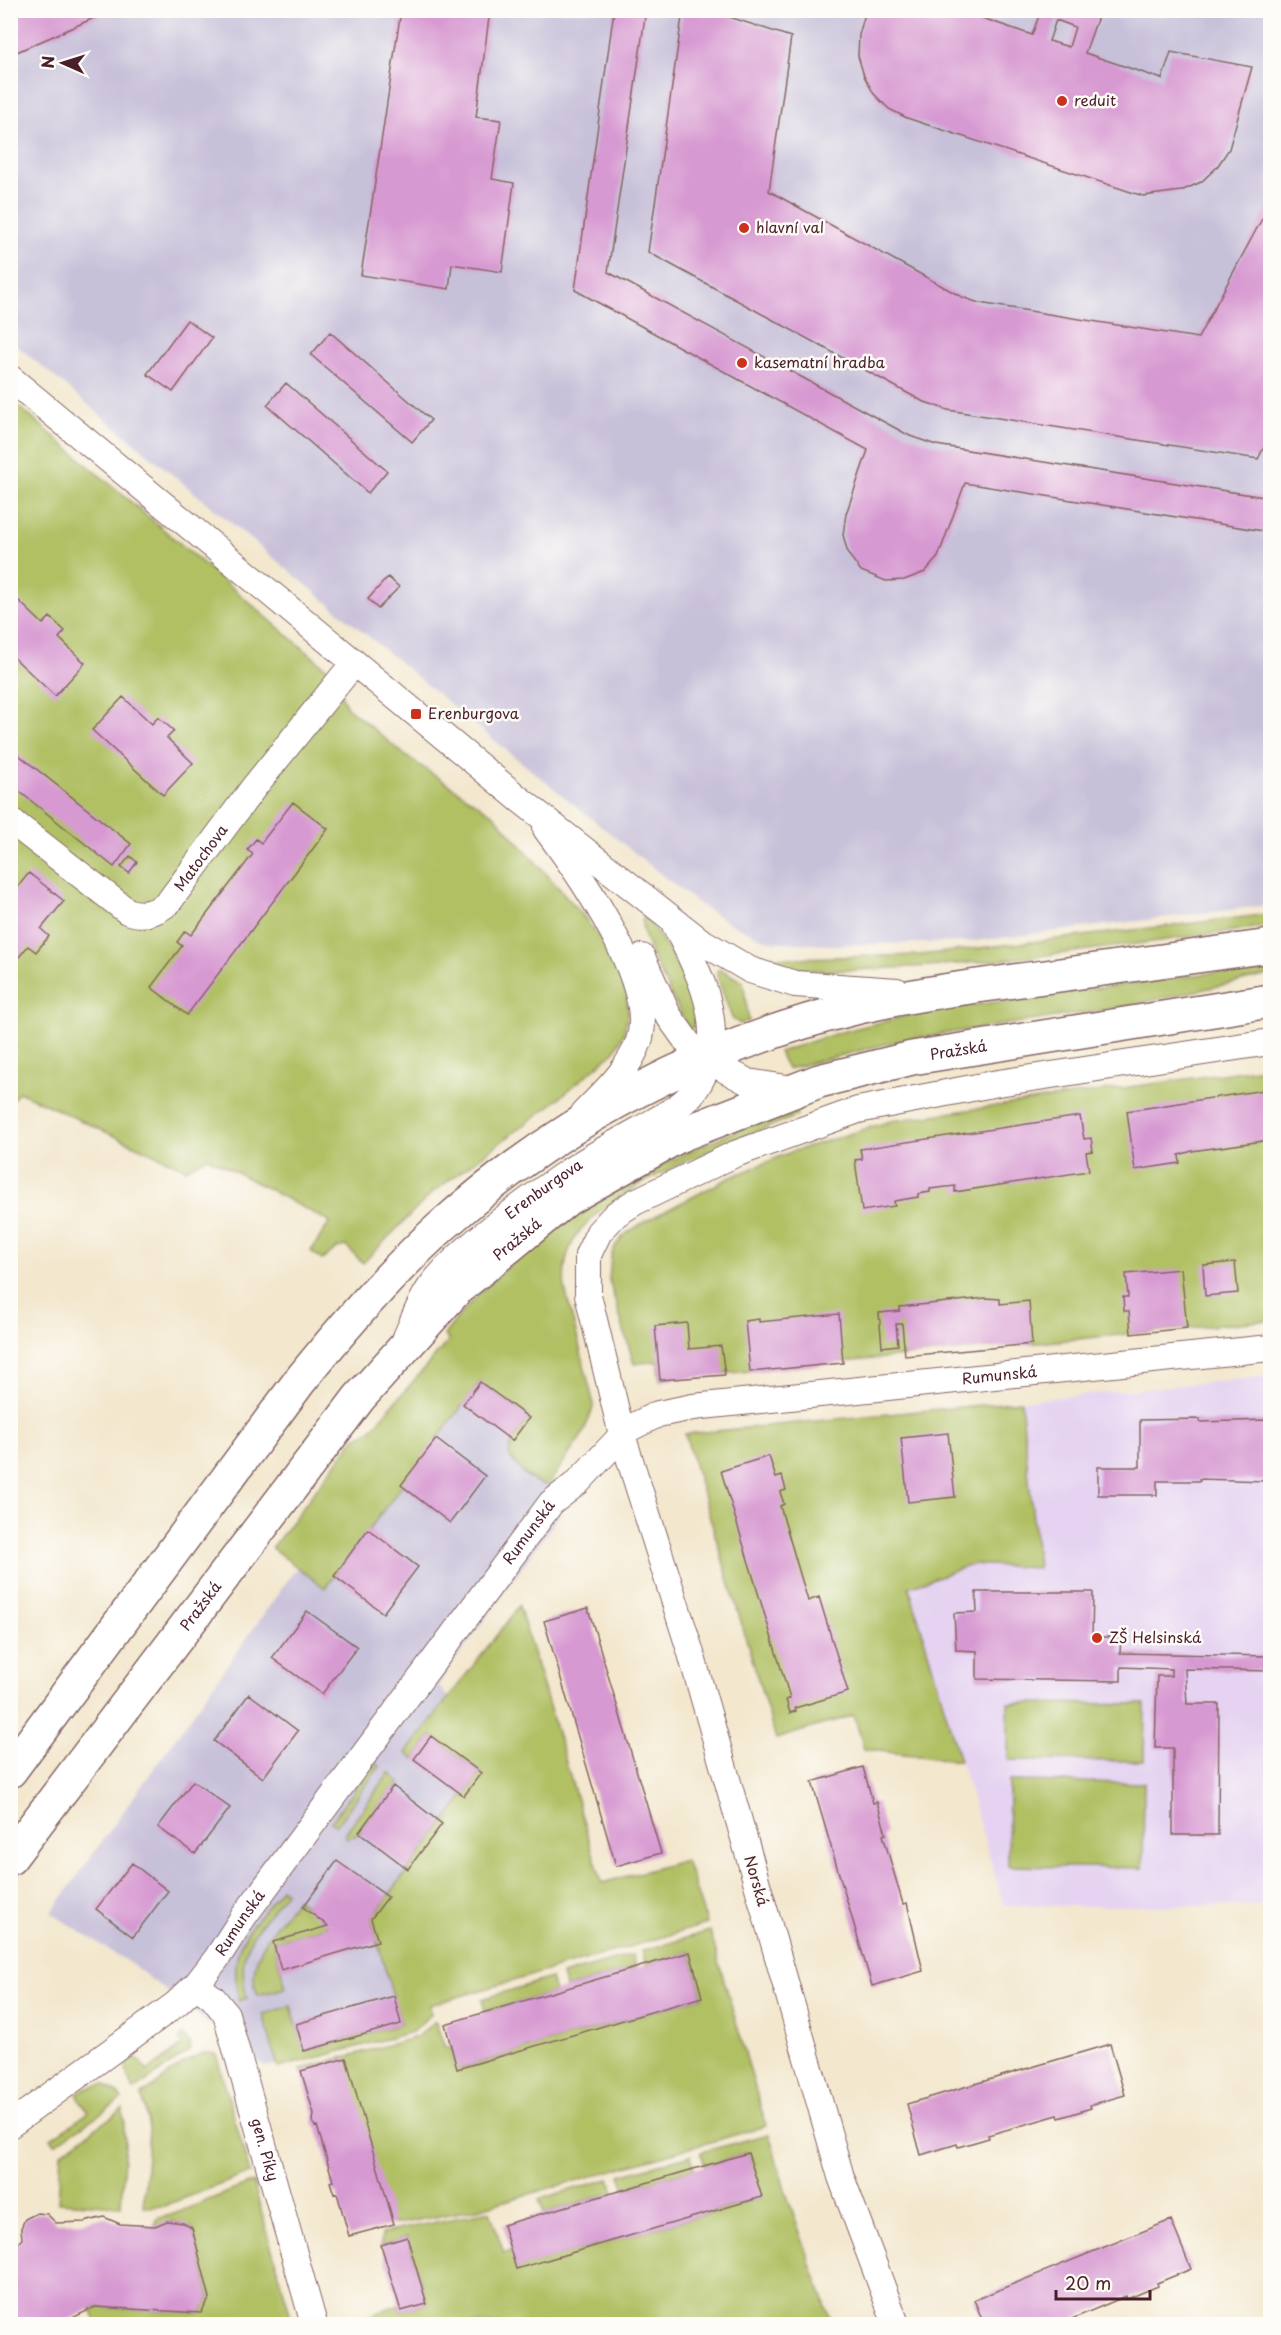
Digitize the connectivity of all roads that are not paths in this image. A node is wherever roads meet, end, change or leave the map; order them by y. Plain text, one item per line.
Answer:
1 (10, 378) edge
2 (354, 663) junction
3 (527, 805) junction
4 (10, 820) edge
5 (567, 857) junction
6 (672, 920) junction
7 (1270, 946) edge
8 (932, 993) junction
9 (1270, 1001) edge
10 (1270, 1042) edge
11 (709, 1059) junction
12 (793, 1089) junction
13 (569, 1130) junction
14 (1270, 1348) edge
15 (401, 1349) junction
16 (622, 1435) junction
17 (10, 1771) edge
18 (10, 1858) edge
19 (196, 1985) junction
20 (10, 2125) edge
21 (314, 2325) edge
22 (896, 2325) edge

1 - 2 street, Erenburgova
2 - 3 street, Erenburgova
2 - 4 street, Matochova
3 - 5 street, Erenburgova
3 - 6 street, Erenburgova
5 - 11 street, Erenburgova
5 - 13 street, Erenburgova
6 - 8 street, Erenburgova
6 - 11 street, Erenburgova
7 - 8 main road
8 - 11 main road
9 - 12 main road, Pražská
10 - 16 street
11 - 12 street, Erenburgova
11 - 13 main road
11 - 15 street, Erenburgova
12 - 15 main road, Pražská
13 - 17 main road
14 - 16 street, Rumunská
15 - 18 main road, Pražská
16 - 19 street, Rumunská
16 - 22 street, Norská
19 - 20 street, Rumunská
19 - 21 street, gen. Píky

